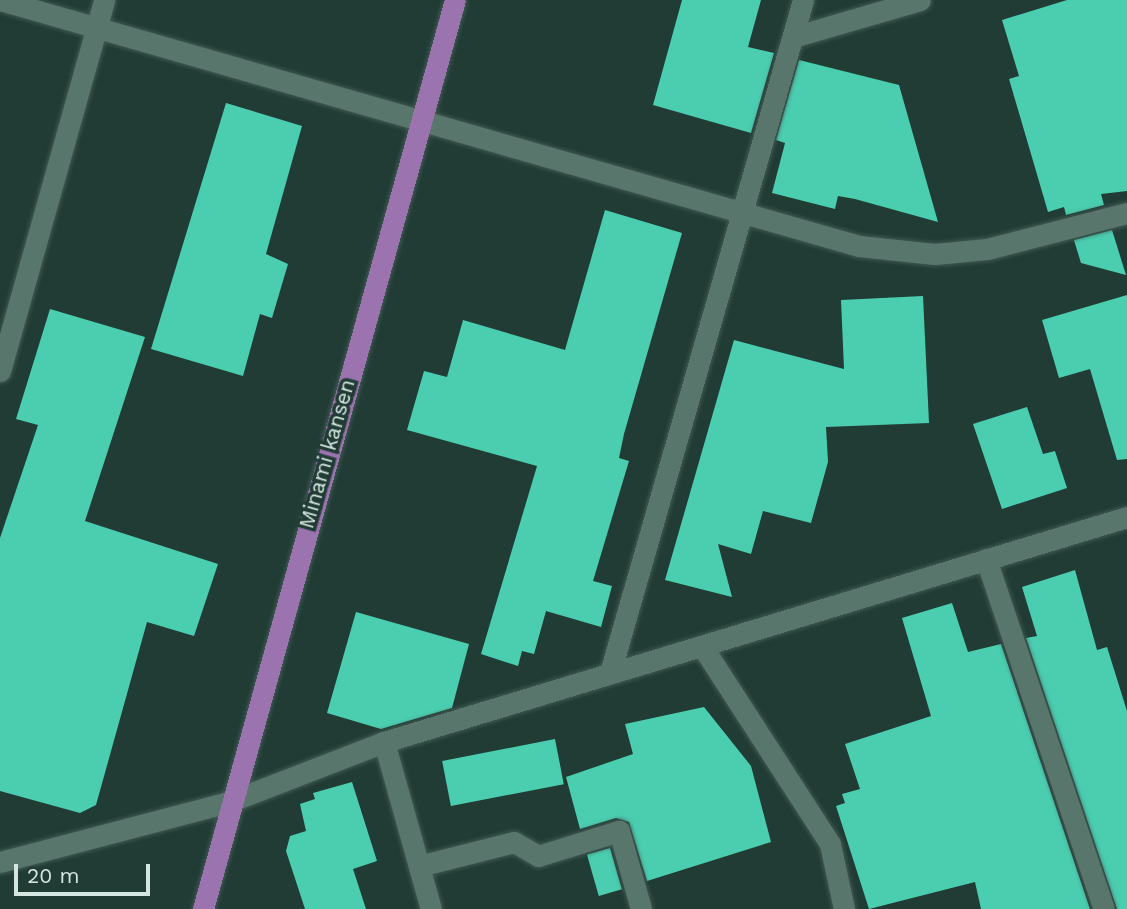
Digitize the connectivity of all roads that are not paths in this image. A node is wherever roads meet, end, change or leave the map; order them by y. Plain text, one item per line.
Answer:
1 (0, 0) edge
2 (104, 0) edge
3 (456, 0) edge
4 (803, 0) edge
5 (920, 0) edge
6 (95, 27) junction
7 (793, 37) junction
8 (421, 121) junction
9 (1127, 213) edge
10 (743, 215) junction
11 (0, 372) edge
12 (1127, 517) edge
13 (986, 559) junction
14 (702, 646) junction
15 (610, 673) junction
16 (384, 742) junction
17 (229, 802) junction
18 (0, 862) edge
19 (419, 866) junction
20 (203, 909) edge
21 (431, 909) edge
22 (641, 909) edge
23 (844, 909) edge
24 (1104, 909) edge

1 - 6 street
2 - 6 street
3 - 8 main road, Minami kansen
4 - 7 street
5 - 7 street
6 - 8 street
6 - 11 street
7 - 10 street
8 - 10 street
8 - 17 main road, Minami kansen
9 - 10 street
10 - 15 street
12 - 13 street
13 - 14 street
13 - 24 street
14 - 15 street
14 - 23 street
15 - 16 street
16 - 17 street
16 - 19 street
17 - 18 street
17 - 20 main road, Minami kansen
19 - 21 street
19 - 22 street

